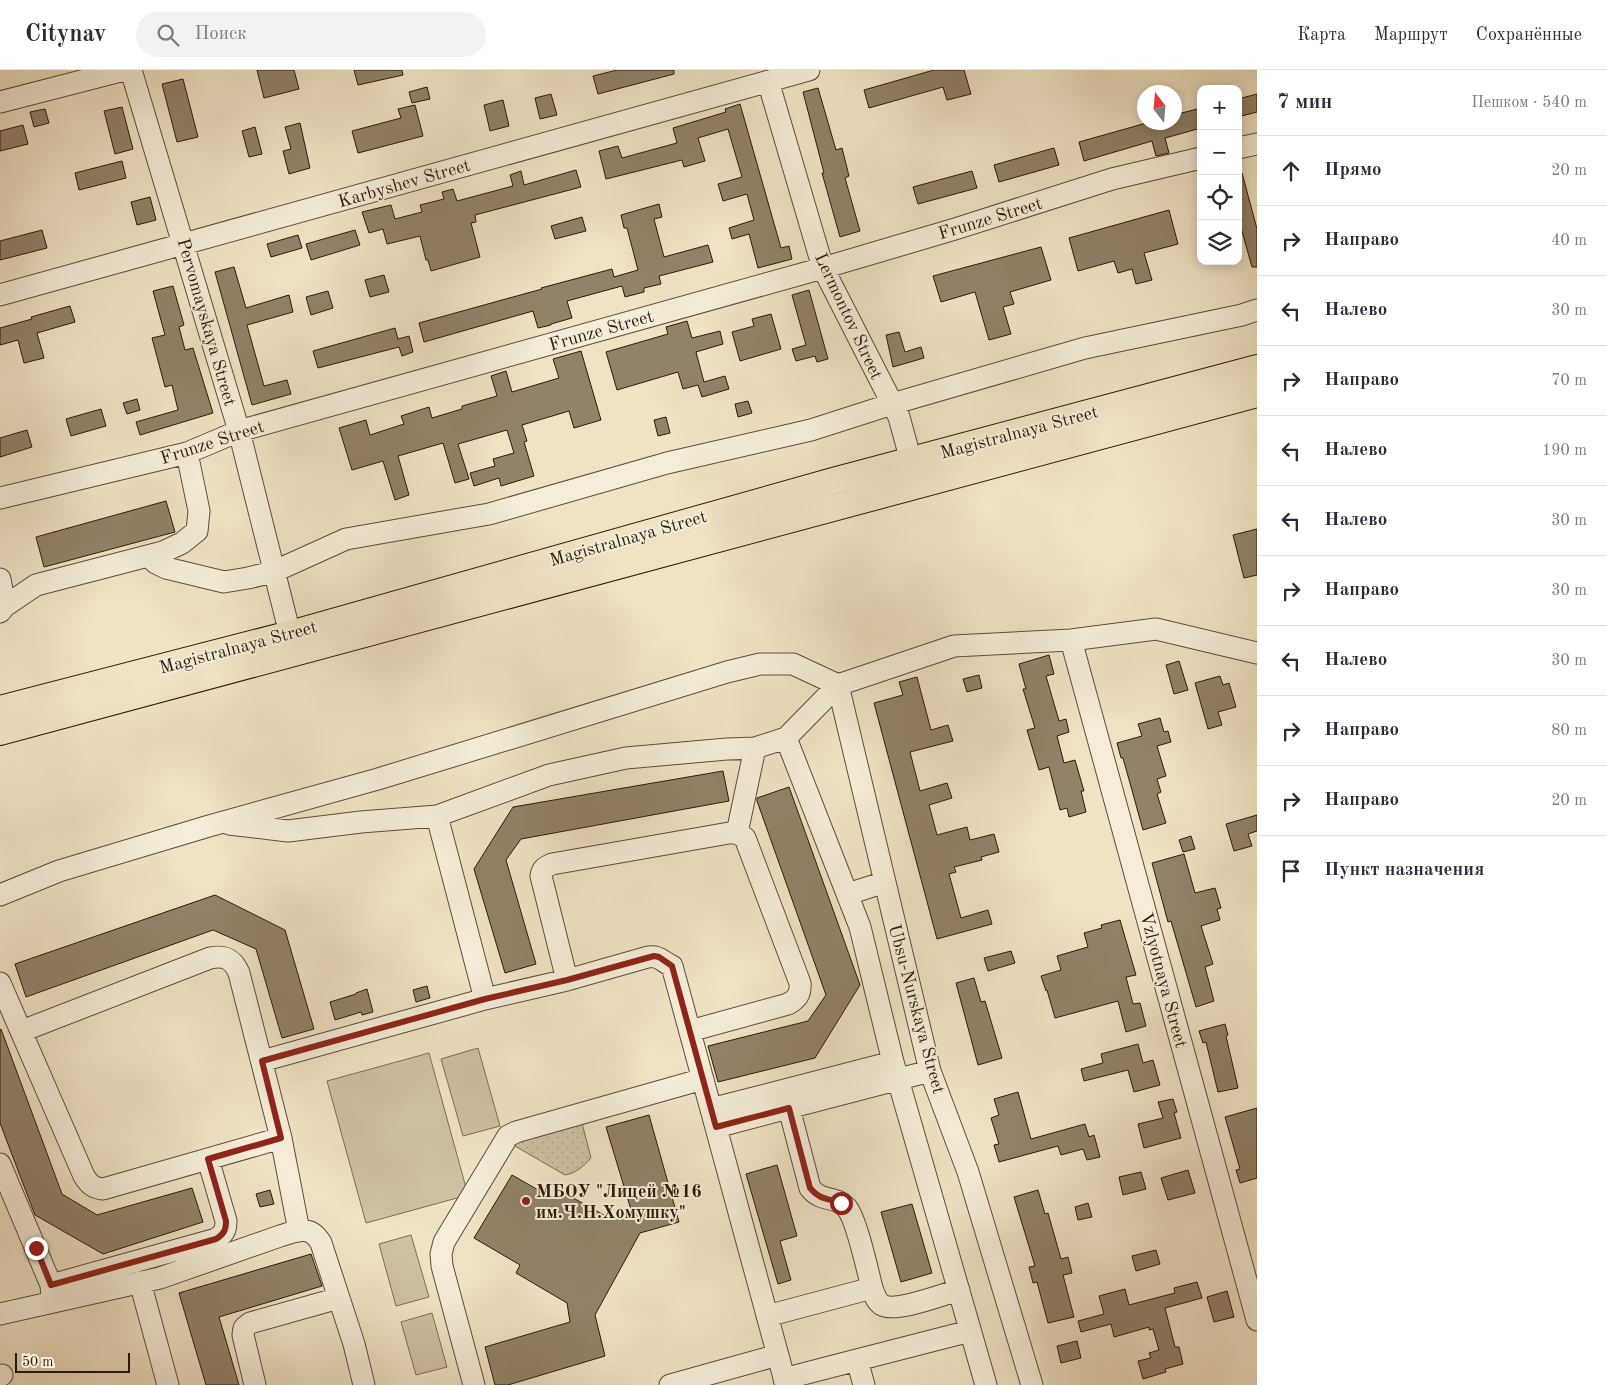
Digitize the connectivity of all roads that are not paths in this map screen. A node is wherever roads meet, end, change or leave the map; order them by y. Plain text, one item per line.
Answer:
1 (124, 70) edge
2 (131, 70) edge
3 (807, 70) edge
4 (768, 82) junction
5 (0, 102) edge
6 (1257, 144) edge
7 (1242, 147) edge
8 (1197, 159) edge
9 (184, 244) junction
10 (823, 268) junction
11 (0, 295) edge
12 (1257, 310) edge
13 (1257, 368) edge
14 (1257, 394) edge
15 (892, 404) junction
16 (239, 431) junction
17 (187, 453) junction
18 (911, 461) junction
19 (0, 498) edge
20 (148, 556) junction
21 (273, 572) junction
22 (0, 579) edge
23 (3, 609) edge
24 (290, 634) junction
25 (1072, 640) junction
26 (1257, 653) edge
27 (838, 685) junction
28 (0, 709) edge
29 (0, 732) edge
30 (786, 738) junction
31 (755, 748) junction
32 (437, 816) junction
33 (222, 823) junction
34 (737, 833) junction
35 (885, 882) junction
36 (848, 894) junction
37 (0, 896) edge
38 (567, 980) junction
39 (0, 982) edge
40 (485, 999) junction
41 (22, 1031) junction
42 (690, 1031) junction
43 (262, 1061) junction
44 (896, 1071) junction
45 (930, 1071) junction
46 (703, 1079) junction
47 (789, 1108) junction
48 (713, 1118) junction
49 (281, 1138) junction
50 (208, 1159) junction
51 (0, 1164) edge
52 (300, 1231) junction
53 (140, 1282) junction
54 (872, 1288) junction
55 (959, 1290) junction
56 (52, 1293) junction
57 (339, 1298) junction
58 (0, 1314) edge
59 (767, 1316) junction
60 (1257, 1320) edge
61 (970, 1331) junction
62 (778, 1355) junction
63 (857, 1360) junction
64 (785, 1382) edge
65 (168, 1385) edge
66 (255, 1385) edge
67 (364, 1385) edge
68 (474, 1385) edge
69 (670, 1385) edge
70 (864, 1385) edge
71 (986, 1385) edge
72 (1032, 1385) edge

1 - 5 street
2 - 9 street, Pervomayskaya Street
3 - 4 street, Karbyshev Street
4 - 9 street, Karbyshev Street
4 - 10 street, Lermontov Street
6 - 7 street
8 - 10 street, Frunze Street
9 - 11 street, Karbyshev Street
9 - 16 street, Pervomayskaya Street
10 - 15 street, Lermontov Street
10 - 16 street, Frunze Street
12 - 15 street
13 - 18 main road, Magistralnaya Street
14 - 29 main road, Magistralnaya Street
15 - 18 street, Lermontov Street
15 - 21 street
16 - 17 street, Frunze Street
16 - 21 street, Pervomayskaya Street
17 - 19 street, Frunze Street
17 - 20 street
18 - 24 main road, Magistralnaya Street
20 - 21 street
20 - 23 street
21 - 24 street, Pervomayskaya Street
22 - 23 street
24 - 28 main road, Magistralnaya Street
25 - 26 street
25 - 27 street
25 - 60 street, Vzlyotnaya Street
27 - 30 street
27 - 33 street
27 - 35 street, Ubsu-Nurskaya Street
30 - 31 street
30 - 36 street
31 - 32 street
31 - 34 street
32 - 33 street
32 - 40 street
33 - 37 street
34 - 38 street
34 - 42 street
35 - 36 street
35 - 45 street, Ubsu-Nurskaya Street
36 - 44 street
38 - 40 street
38 - 42 street
39 - 41 street
40 - 43 street
41 - 43 street
41 - 50 street
42 - 46 street
43 - 49 street
44 - 45 street
44 - 47 street
44 - 48 street
44 - 55 street
45 - 72 street, Ubsu-Nurskaya Street
46 - 48 street
46 - 68 street
47 - 48 street
47 - 54 street
48 - 59 street
49 - 50 street
49 - 52 street
50 - 56 street
51 - 56 street
52 - 53 street
52 - 57 street
53 - 56 street
53 - 65 street
54 - 55 street
54 - 59 street
55 - 61 street
56 - 58 street
57 - 66 street
57 - 67 street
59 - 62 street
61 - 63 street
61 - 71 street
62 - 64 street
62 - 69 street
63 - 64 street
63 - 70 street

